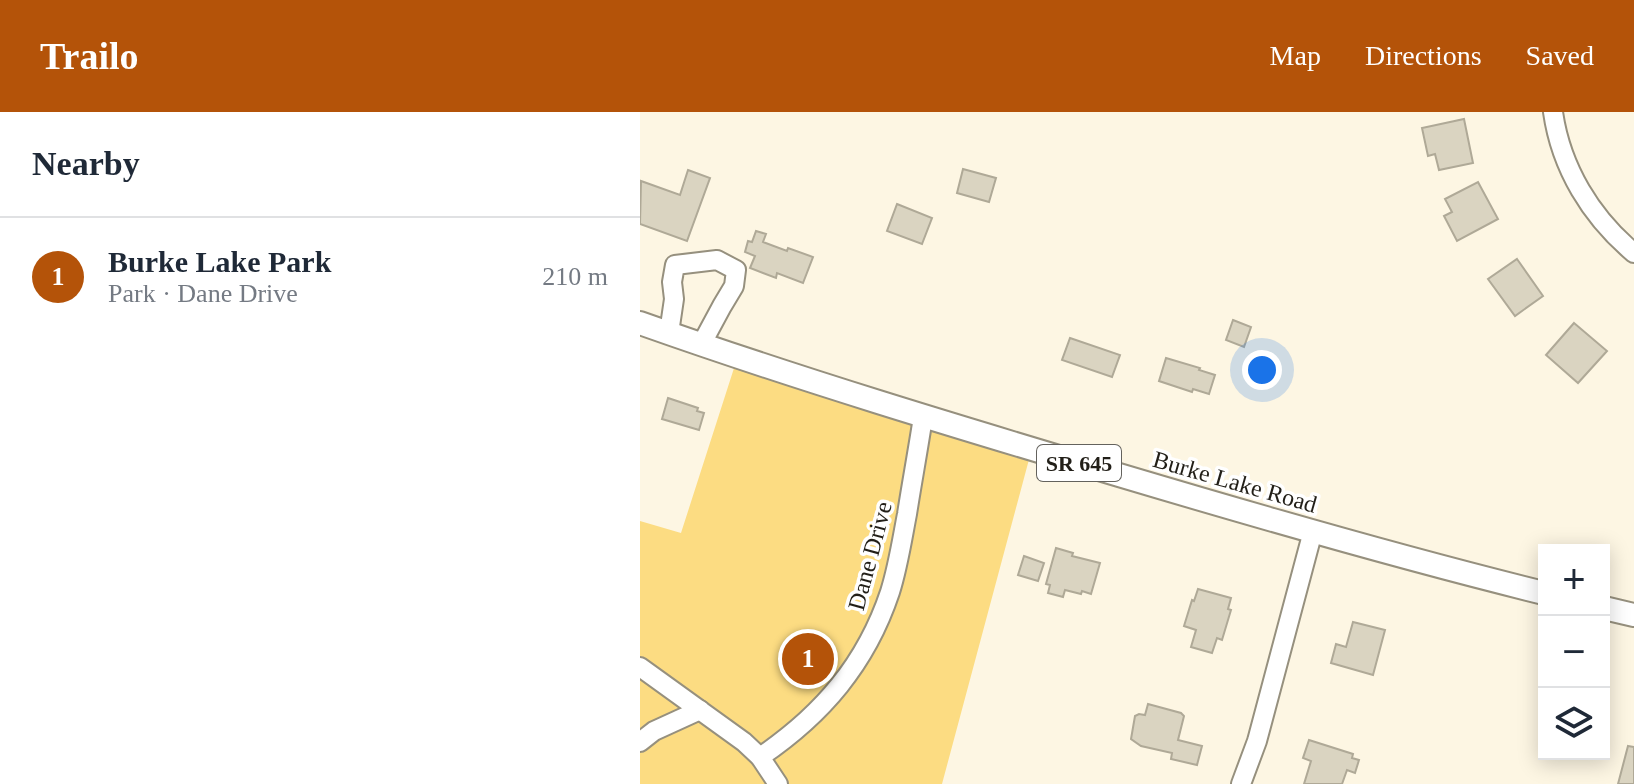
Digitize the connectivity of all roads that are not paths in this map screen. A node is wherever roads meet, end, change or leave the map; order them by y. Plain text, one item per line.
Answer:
1 (1553, 112) edge
2 (1634, 253) edge
3 (640, 323) edge
4 (669, 333) junction
5 (701, 345) junction
6 (923, 417) junction
7 (1313, 531) junction
8 (1538, 591) edge
9 (1610, 609) edge
10 (1634, 615) edge
11 (640, 667) edge
12 (700, 710) junction
13 (640, 742) edge
14 (760, 757) junction
15 (778, 784) edge
16 (1241, 784) edge

1 - 2 street
3 - 4 main road, Burke Lake Road / SR 645
4 - 5 main road, Burke Lake Road / SR 645
4 - 5 street
5 - 6 main road, Burke Lake Road / SR 645
6 - 7 main road, Burke Lake Road / SR 645
6 - 14 street, Dane Drive
7 - 8 main road, Burke Lake Road / SR 645
7 - 16 street
9 - 10 main road
11 - 12 street
12 - 13 street
12 - 14 street
14 - 15 street

